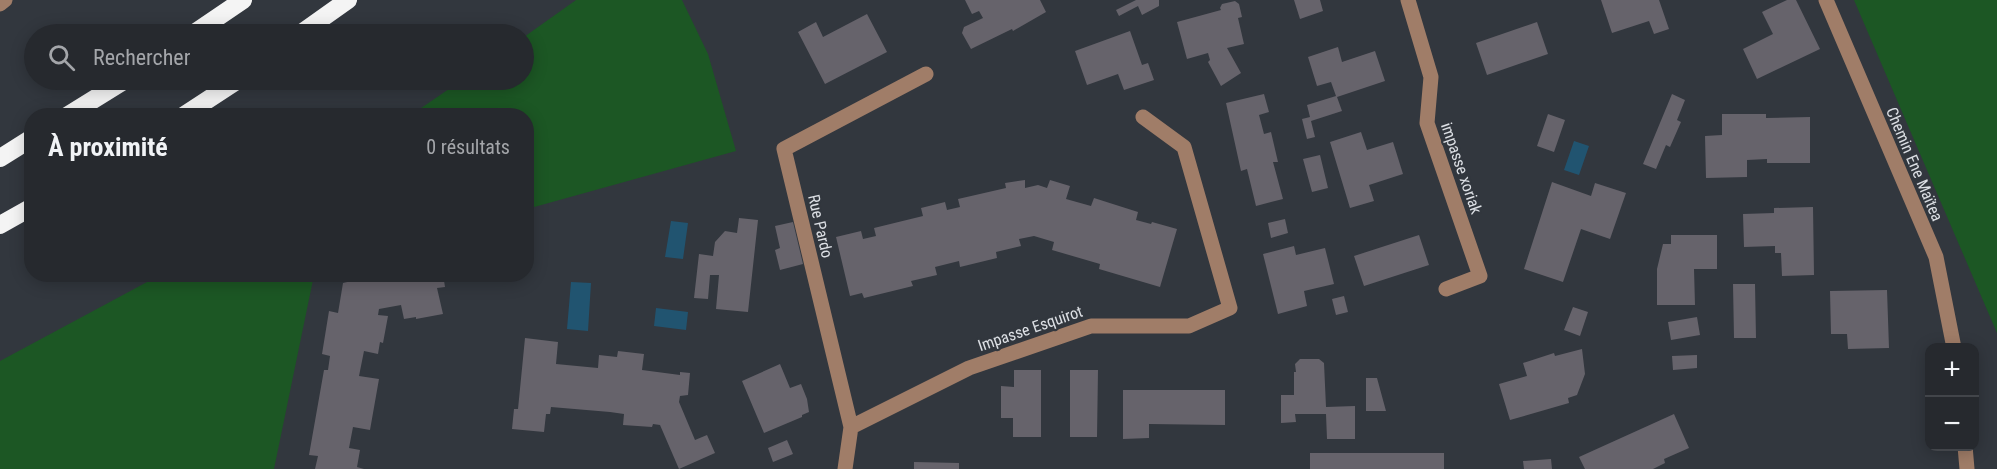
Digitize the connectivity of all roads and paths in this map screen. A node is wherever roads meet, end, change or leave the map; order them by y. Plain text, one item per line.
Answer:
1 (5, 0) edge
2 (243, 0) edge
3 (348, 0) edge
4 (1408, 0) edge
5 (1826, 0) edge
6 (0, 4) edge
7 (208, 24) edge
8 (314, 24) edge
9 (926, 74) dead end
10 (109, 90) edge
11 (223, 90) edge
12 (80, 108) edge
13 (195, 108) edge
14 (1143, 117) dead end
15 (24, 143) edge
16 (0, 158) edge
17 (24, 212) edge
18 (0, 225) edge
19 (1446, 289) dead end
20 (1953, 343) edge
21 (850, 427) junction
22 (1965, 451) edge
23 (845, 469) edge
24 (1967, 469) edge

1 - 6 street
2 - 7 highway
3 - 8 highway
4 - 19 street, impasse xoriak
5 - 20 street, Chemin Ene Maïtea
9 - 21 street, Rue Pardo
10 - 12 highway
11 - 13 highway
14 - 21 street, Impasse Esquirot
15 - 16 highway
17 - 18 highway
21 - 23 street, Rue Pardo
22 - 24 street

